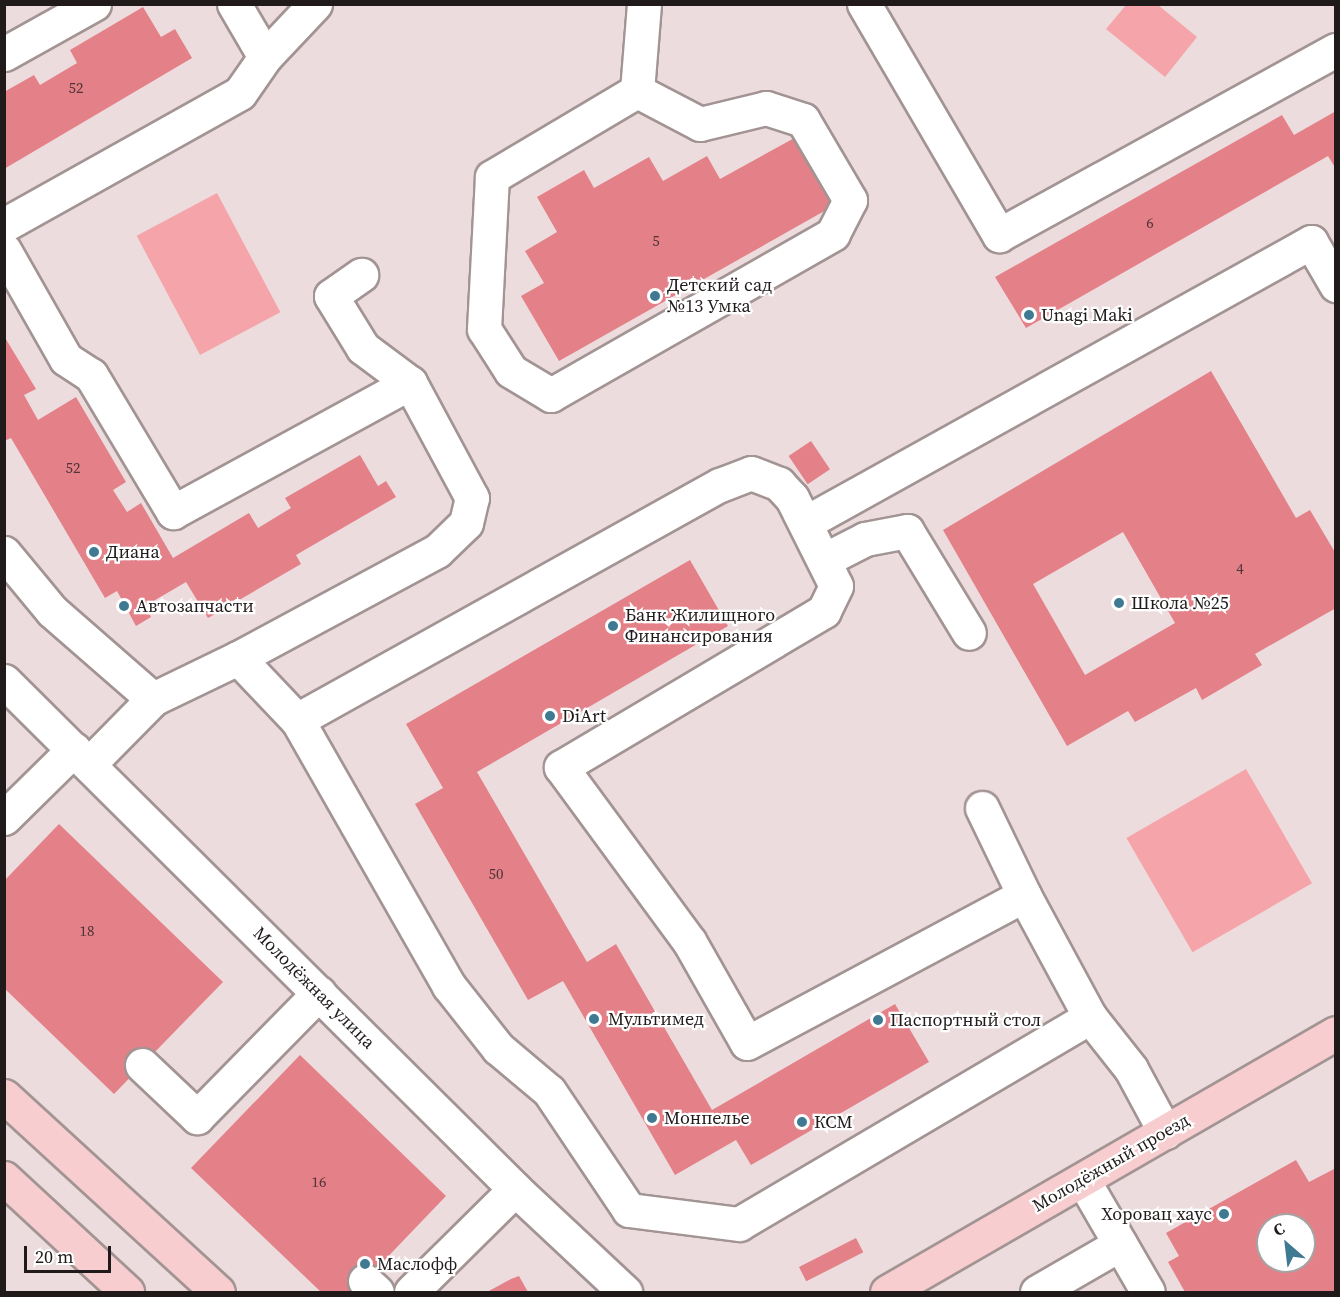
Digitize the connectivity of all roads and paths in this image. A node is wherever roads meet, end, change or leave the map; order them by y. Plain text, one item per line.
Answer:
1 (93, 4) edge
2 (234, 4) edge
3 (315, 4) edge
4 (644, 4) edge
5 (864, 4) edge
6 (1335, 50) edge
7 (4, 54) edge
8 (265, 57) junction
9 (637, 90) junction
10 (4, 225) edge
11 (4, 250) edge
12 (361, 275) dead end
13 (1335, 285) edge
14 (410, 384) junction
15 (805, 523) junction
16 (4, 553) edge
17 (826, 559) junction
18 (969, 633) dead end
19 (238, 658) junction
20 (4, 681) edge
21 (153, 699) junction
22 (297, 720) junction
23 (82, 756) junction
24 (982, 808) dead end
25 (4, 818) edge
26 (1024, 895) junction
27 (319, 993) junction
28 (1090, 1017) junction
29 (1335, 1033) edge
30 (142, 1065) dead end
31 (4, 1096) edge
32 (1165, 1132) junction
33 (4, 1178) edge
34 (1083, 1180) junction
35 (514, 1189) junction
36 (1120, 1244) junction
37 (127, 1293) edge
38 (218, 1293) edge
39 (411, 1293) edge
40 (625, 1293) edge
41 (887, 1293) edge
42 (1037, 1293) edge
43 (1148, 1293) edge

1 - 7 street
2 - 8 street
3 - 8 street
4 - 9 street
5 - 6 street
8 - 10 street
9 - 9 street
11 - 14 street
12 - 14 street
13 - 15 street
14 - 19 street
15 - 17 street
15 - 22 street
16 - 21 street
17 - 18 street
17 - 26 street
19 - 21 street
19 - 22 street
20 - 23 street, Молодёжная улица
21 - 23 street
22 - 28 street
23 - 25 street
23 - 27 street, Молодёжная улица
24 - 26 street
26 - 28 street
27 - 30 street
27 - 35 street, Молодёжная улица
28 - 32 street
29 - 32 main road, Молодёжный проезд
31 - 38 main road
32 - 34 main road, Молодёжный проезд
33 - 37 main road
34 - 36 street
34 - 41 main road, Молодёжный проезд
35 - 39 street
35 - 40 street, Молодёжная улица
36 - 42 street
36 - 43 street

